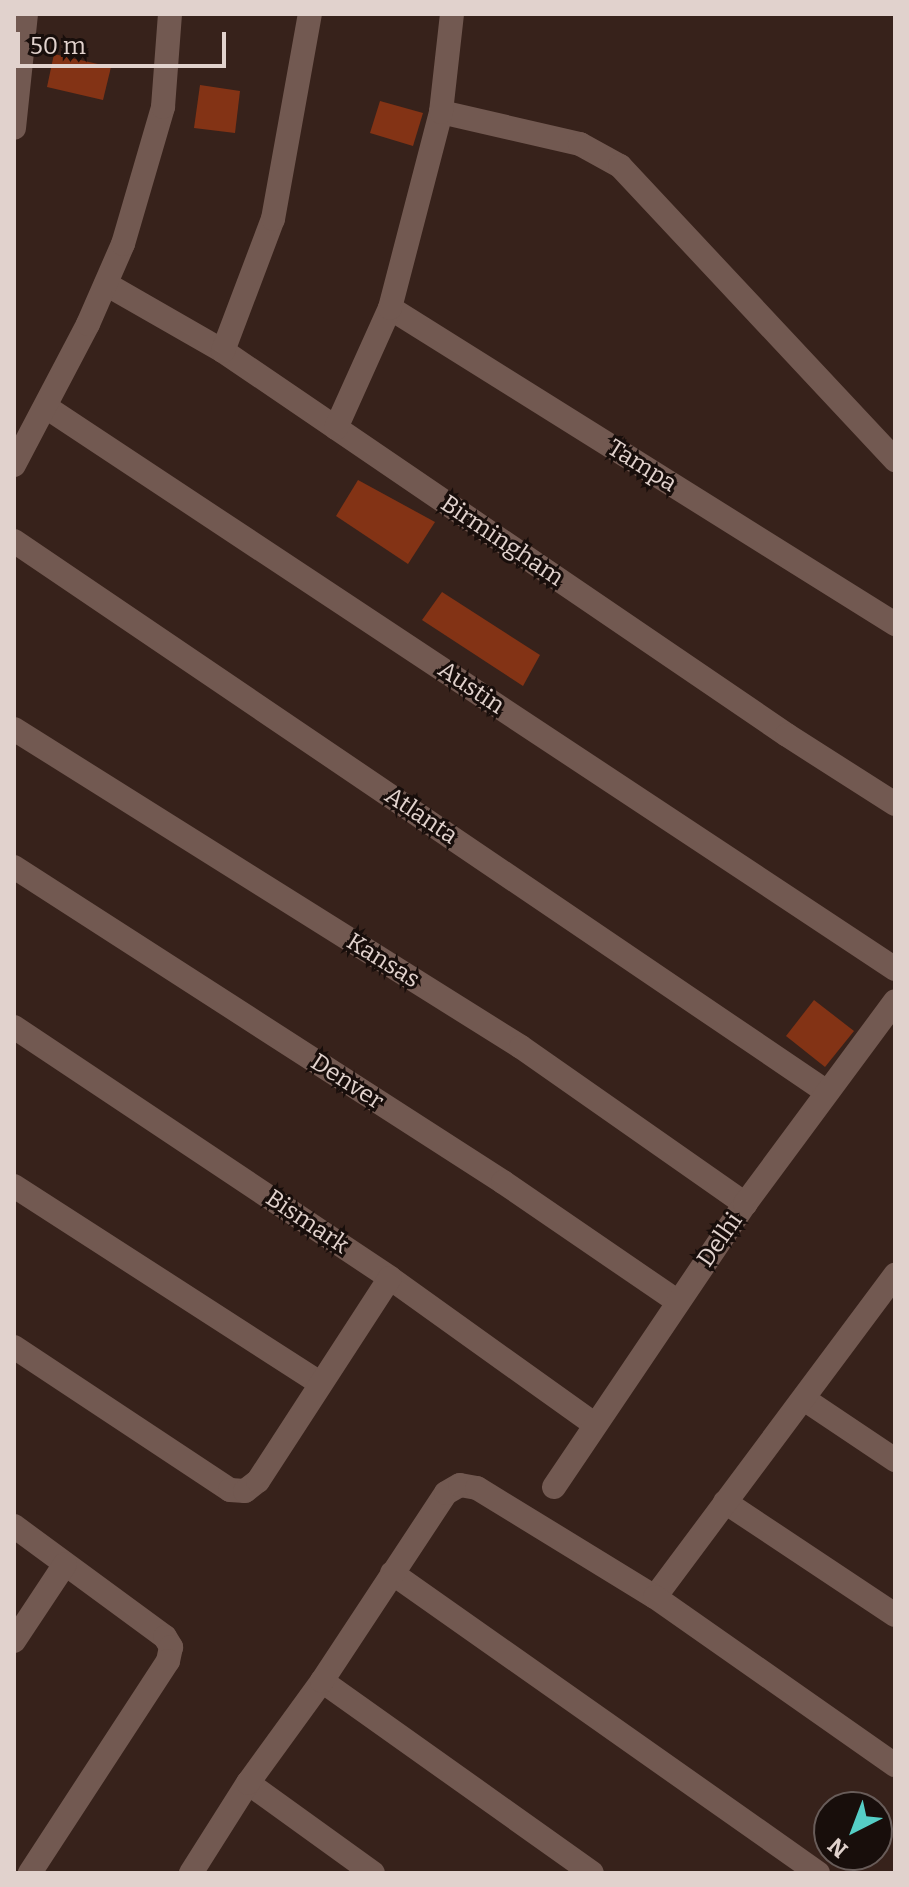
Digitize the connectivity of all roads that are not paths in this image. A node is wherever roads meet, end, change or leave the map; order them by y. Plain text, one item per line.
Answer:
1 (26, 14) edge
2 (170, 14) edge
3 (310, 14) edge
4 (452, 14) edge
5 (441, 112) junction
6 (14, 128) edge
7 (106, 284) junction
8 (390, 308) junction
9 (223, 351) junction
10 (46, 407) junction
11 (336, 428) junction
12 (895, 460) edge
13 (14, 465) edge
14 (14, 541) edge
15 (895, 624) edge
16 (14, 729) edge
17 (895, 804) edge
18 (14, 867) edge
19 (895, 969) edge
20 (895, 1001) edge
21 (14, 1027) edge
22 (827, 1092) junction
23 (14, 1186) edge
24 (745, 1204) junction
25 (390, 1278) junction
26 (890, 1292) edge
27 (677, 1301) junction
28 (14, 1347) edge
29 (320, 1383) junction
30 (804, 1399) junction
31 (594, 1424) junction
32 (895, 1460) edge
33 (554, 1487) dead end
34 (725, 1502) junction
35 (14, 1526) edge
36 (65, 1564) junction
37 (392, 1573) junction
38 (655, 1597) junction
39 (895, 1615) edge
40 (14, 1641) edge
41 (322, 1681) junction
42 (895, 1765) edge
43 (248, 1783) junction
44 (30, 1873) edge
45 (191, 1873) edge
46 (373, 1873) edge
47 (592, 1873) edge
48 (818, 1873) edge

1 - 6 street
2 - 7 street
3 - 9 street
4 - 5 street
5 - 8 street
5 - 12 street
7 - 9 street, Birmingham
7 - 10 street
8 - 11 street
8 - 15 street, Tampa
9 - 11 street, Birmingham
10 - 13 street
10 - 19 street, Austin
11 - 17 street, Birmingham
14 - 22 street, Atlanta
16 - 24 street, Kansas
18 - 27 street, Denver
20 - 22 street, Delhi
21 - 25 street, Bismark
22 - 24 street, Delhi
23 - 29 street
24 - 27 street, Delhi
25 - 29 street
25 - 31 street, Bismark
26 - 30 street
27 - 31 street, Delhi
28 - 29 street
30 - 32 street
30 - 34 street
31 - 33 street, Delhi
34 - 38 street
34 - 39 street
35 - 36 street
36 - 40 street
36 - 44 street
37 - 38 street
37 - 41 street
37 - 48 street
38 - 42 street
41 - 43 street
41 - 47 street
43 - 45 street
43 - 46 street

